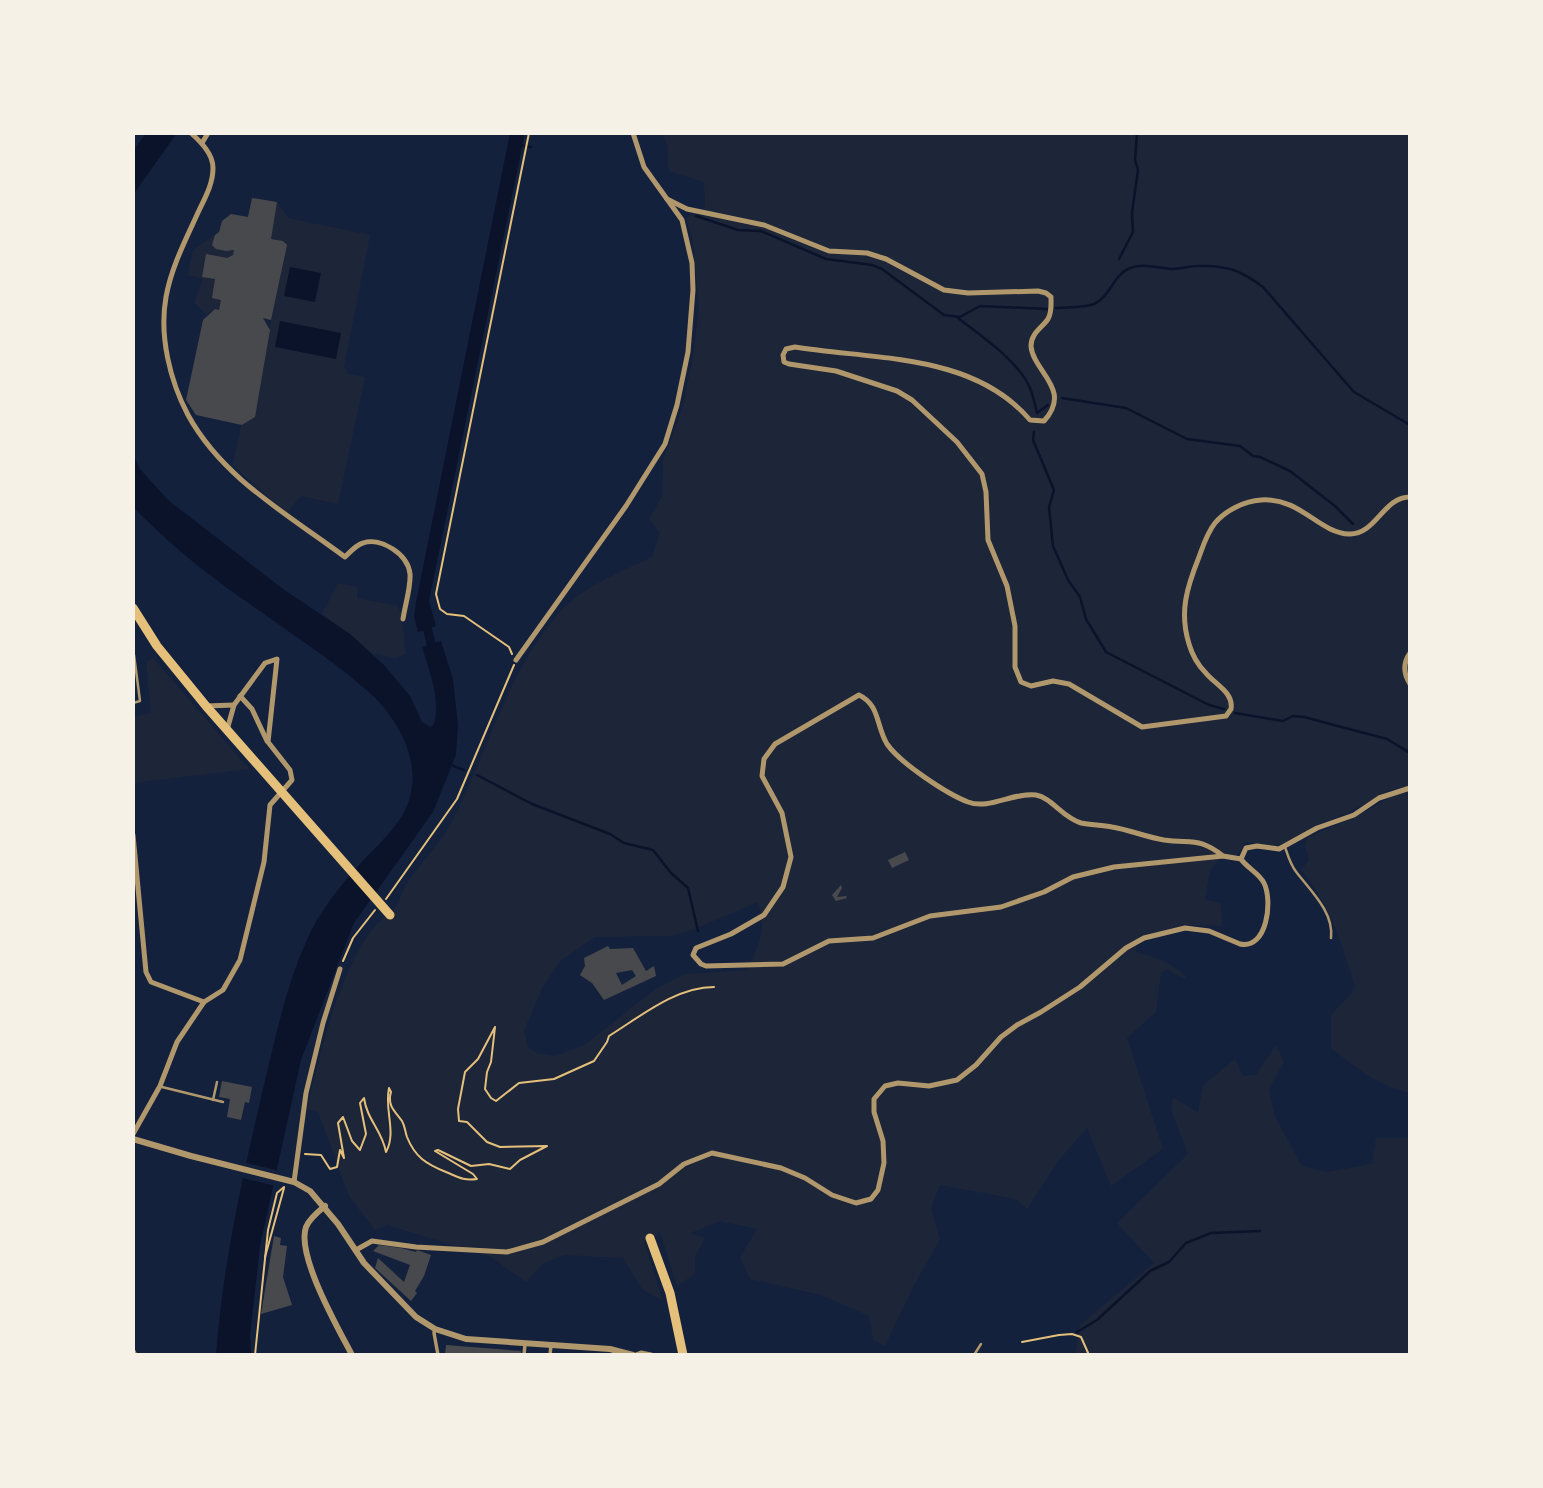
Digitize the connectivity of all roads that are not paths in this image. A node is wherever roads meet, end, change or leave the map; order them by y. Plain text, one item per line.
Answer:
1 (191, 133) edge
2 (208, 133) edge
3 (633, 133) edge
4 (202, 143) junction
5 (667, 199) junction
6 (1410, 497) edge
7 (133, 608) edge
8 (137, 619) edge
9 (403, 619) dead end
10 (1410, 653) edge
11 (134, 655) edge
12 (516, 660) road end
13 (1410, 684) edge
14 (240, 696) junction
15 (133, 703) edge
16 (234, 705) junction
17 (206, 706) junction
18 (230, 734) junction
19 (268, 742) junction
20 (1410, 788) edge
21 (133, 835) edge
22 (1284, 847) junction
23 (1223, 856) junction
24 (1241, 859) junction
25 (390, 915) dead end
26 (1331, 938) dead end
27 (340, 969) road end
28 (204, 1002) junction
29 (217, 1082) dead end
30 (160, 1086) junction
31 (213, 1100) junction
32 (223, 1102) dead end
33 (133, 1137) edge
34 (294, 1182) junction
35 (325, 1206) junction
36 (650, 1238) dead end
37 (356, 1250) junction
38 (435, 1329) junction
39 (525, 1344) junction
40 (981, 1344) dead end
41 (551, 1345) junction
42 (352, 1355) edge
43 (438, 1355) edge
44 (524, 1355) edge
45 (550, 1355) edge
46 (635, 1355) edge
47 (651, 1355) edge
48 (683, 1355) edge
49 (974, 1355) edge

1 - 4 street
2 - 4 street
3 - 5 street
4 - 9 street
5 - 6 street
5 - 12 street
7 - 8 highway
8 - 17 highway
10 - 13 street
11 - 15 lane
14 - 16 street
14 - 19 street
14 - 19 street
16 - 17 street
16 - 18 street
17 - 18 highway
18 - 25 highway
19 - 28 street
20 - 22 street
21 - 28 street
22 - 24 street
22 - 26 lane
23 - 23 street
23 - 24 street
24 - 37 street
27 - 34 street
28 - 30 street
29 - 31 lane
30 - 31 lane
30 - 33 street
31 - 32 lane
33 - 34 street
34 - 35 street
35 - 37 street
35 - 42 street
36 - 48 highway
37 - 38 street
38 - 39 street
38 - 43 street
39 - 41 street
39 - 44 street
40 - 49 lane
41 - 45 street
41 - 46 street
46 - 47 street

